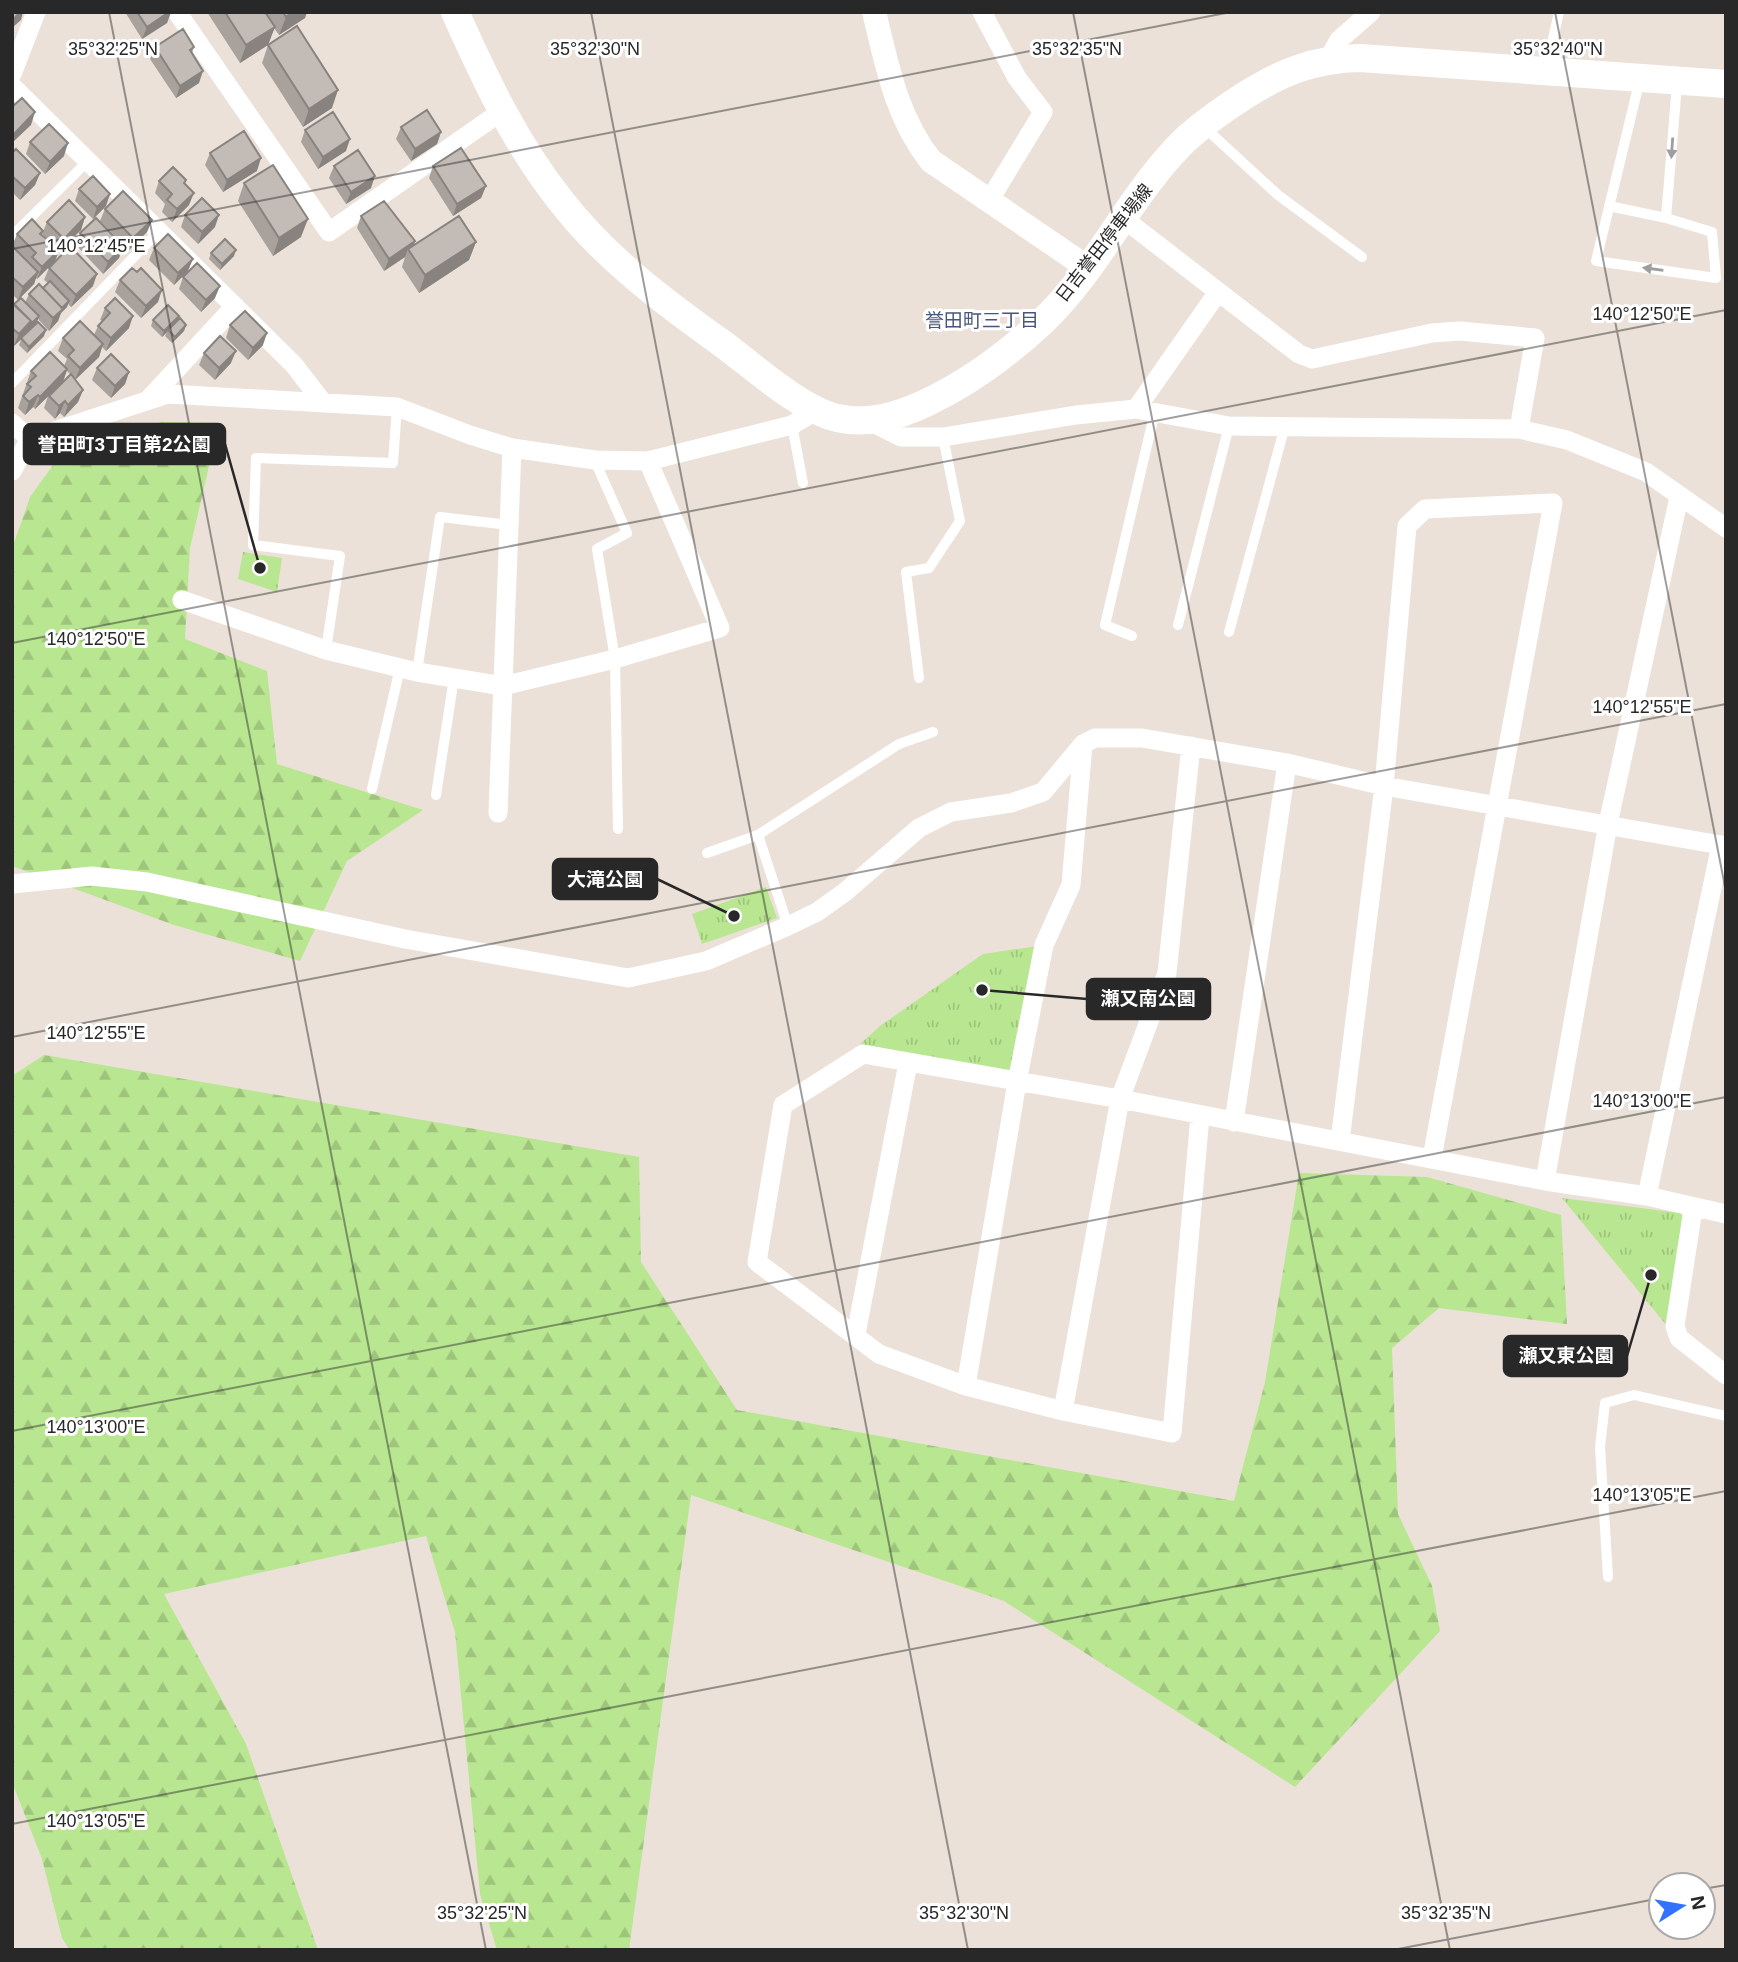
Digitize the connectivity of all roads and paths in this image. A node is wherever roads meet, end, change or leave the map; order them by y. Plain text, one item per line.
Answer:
1 (36, 12) edge
2 (177, 12) edge
3 (455, 12) edge
4 (874, 12) edge
5 (982, 12) edge
6 (1371, 12) edge
7 (1559, 12) edge
8 (1328, 59) junction
9 (1546, 71) junction
10 (12, 74) edge
11 (1641, 77) junction
12 (1677, 80) junction
13 (1726, 84) edge
14 (12, 86) edge
15 (502, 111) junction
16 (1202, 126) junction
17 (88, 161) junction
18 (989, 201) junction
19 (1609, 206) junction
20 (1666, 218) junction
21 (1124, 219) junction
22 (159, 232) junction
23 (12, 236) edge
24 (1362, 257) dead end
25 (1088, 268) junction
26 (1218, 292) junction
27 (235, 306) junction
28 (12, 383) edge
29 (149, 400) junction
30 (321, 400) junction
31 (397, 407) junction
32 (817, 410) junction
33 (1146, 410) junction
34 (867, 420) junction
35 (12, 423) edge
36 (792, 425) junction
37 (1229, 426) junction
38 (1285, 426) junction
39 (1519, 429) junction
40 (943, 437) junction
41 (30, 439) junction
42 (512, 448) junction
43 (595, 460) junction
44 (648, 461) junction
45 (12, 471) edge
46 (803, 483) dead end
47 (1679, 497) junction
48 (509, 525) junction
49 (1726, 528) edge
50 (182, 600) dead end
51 (1178, 625) dead end
52 (1229, 632) dead end
53 (1132, 636) dead end
54 (326, 650) junction
55 (615, 659) junction
56 (408, 670) junction
57 (454, 678) junction
58 (919, 678) dead end
59 (503, 686) junction
60 (933, 732) dead end
61 (1083, 744) junction
62 (1191, 746) junction
63 (1287, 763) junction
64 (1384, 786) junction
65 (372, 789) dead end
66 (436, 794) dead end
67 (1498, 806) junction
68 (498, 813) dead end
69 (1608, 824) junction
70 (618, 829) dead end
71 (758, 835) junction
72 (1723, 845) edge
73 (708, 853) dead end
74 (12, 884) edge
75 (788, 926) junction
76 (908, 1063) junction
77 (1017, 1083) junction
78 (1119, 1099) junction
79 (1200, 1116) junction
80 (1234, 1122) junction
81 (1340, 1140) junction
82 (1432, 1158) junction
83 (1545, 1181) junction
84 (1647, 1196) junction
85 (1693, 1209) junction
86 (1726, 1214) edge
87 (856, 1334) junction
88 (1726, 1375) edge
89 (967, 1386) junction
90 (1063, 1411) junction
91 (1726, 1416) edge
92 (1608, 1577) dead end

1 - 10 street
2 - 15 street
3 - 15 main road, 日吉誉田停車場線
4 - 18 street
5 - 18 street
6 - 8 street
7 - 9 lane
8 - 9 main road, 日吉誉田停車場線
8 - 16 main road, 日吉誉田停車場線
9 - 11 main road, 日吉誉田停車場線
11 - 12 main road, 日吉誉田停車場線
11 - 19 lane
12 - 13 main road, 日吉誉田停車場線
12 -> 20 lane
14 - 17 street
15 - 32 main road, 日吉誉田停車場線
16 - 21 main road, 日吉誉田停車場線
16 - 24 lane
17 - 22 street
17 - 23 lane
18 - 25 street
19 - 20 lane
20 -> 19 lane
21 - 25 main road, 日吉誉田停車場線
21 - 26 street
22 - 27 street
22 - 28 lane
25 - 34 main road, 日吉誉田停車場線
26 - 33 street
26 - 39 street
27 - 29 street
27 - 30 street
29 - 30 street
29 - 41 street
30 - 31 street
31 - 42 street
31 - 54 lane
32 - 34 main road, 日吉誉田停車場線
32 - 36 street
33 - 37 street
33 - 40 street
33 - 53 lane
34 - 40 street
35 - 41 street
36 - 44 street
36 - 46 lane
37 - 38 street
37 - 51 lane
38 - 39 street
38 - 52 lane
39 - 47 street
40 - 58 lane
41 - 45 street
42 - 43 street
42 - 48 street
43 - 44 street
43 - 55 lane
44 - 55 street
47 - 49 street
47 - 69 street
48 - 56 lane
48 - 59 street
50 - 54 street
54 - 56 street
55 - 59 street
55 - 70 lane
56 - 57 street
56 - 65 lane
57 - 59 street
57 - 66 lane
59 - 68 street
60 - 71 lane
61 - 62 street
61 - 75 street
61 - 77 street
62 - 63 street
62 - 78 street
63 - 64 street
63 - 80 street
64 - 67 street
64 - 67 street
64 - 81 street
67 - 69 street
67 - 82 street
69 - 72 street
69 - 83 street
71 - 73 lane
71 - 75 lane
72 - 84 street
74 - 75 street
76 - 77 street
76 - 87 street
76 - 87 street
77 - 78 street
77 - 89 street
78 - 79 street
78 - 90 street
79 - 80 street
79 - 90 street
80 - 81 street
81 - 82 street
82 - 83 street
83 - 84 street
84 - 85 street
85 - 86 street
85 - 88 street
87 - 89 street
89 - 90 street
91 - 92 lane

